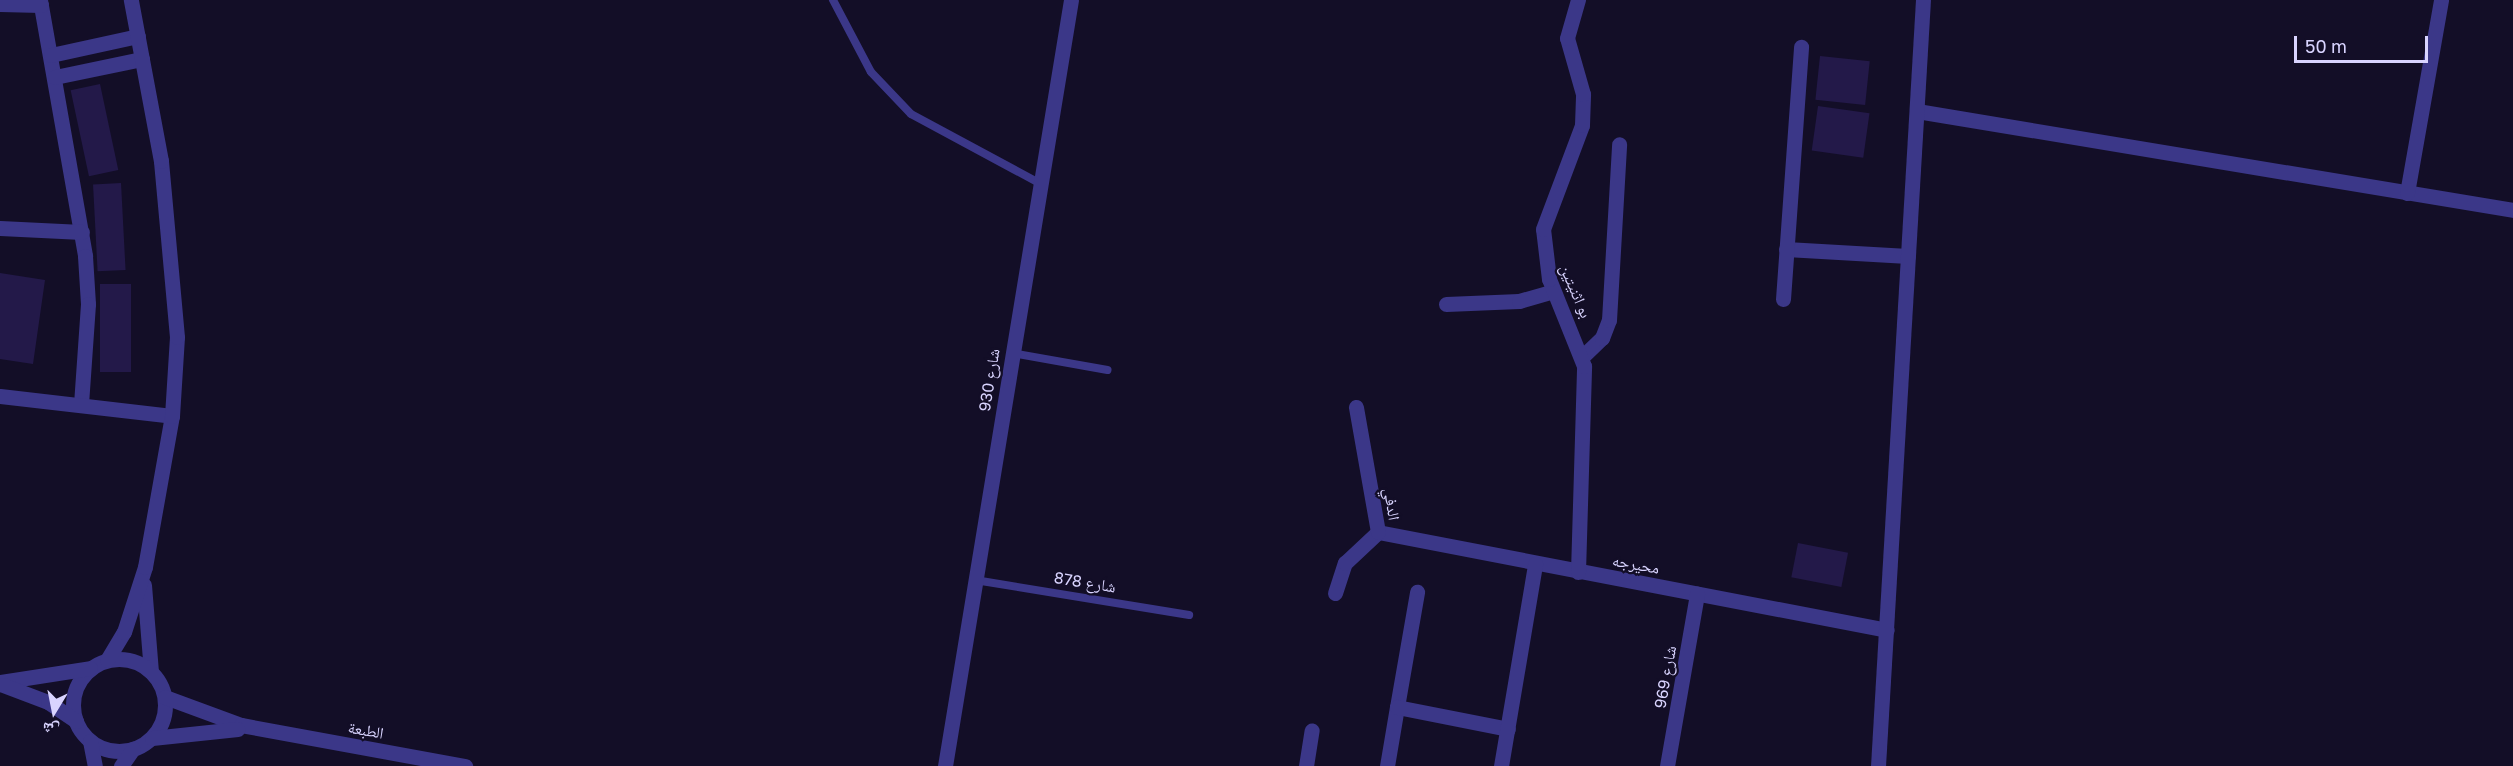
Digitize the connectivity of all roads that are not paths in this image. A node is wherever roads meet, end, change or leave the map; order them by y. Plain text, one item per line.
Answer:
1 (131, 0) edge
2 (833, 0) edge
3 (1071, 0) edge
4 (1578, 0) edge
5 (1923, 0) edge
6 (2441, 0) edge
7 (40, 3) edge
8 (0, 4) edge
9 (138, 36) junction
10 (1800, 47) dead end
11 (51, 55) junction
12 (142, 59) junction
13 (55, 77) junction
14 (1917, 111) junction
15 (1618, 144) dead end
16 (1039, 183) junction
17 (2407, 193) junction
18 (2513, 210) edge
19 (0, 228) edge
20 (82, 232) junction
21 (1786, 249) junction
22 (1908, 256) junction
23 (1553, 291) junction
24 (1783, 299) dead end
25 (1446, 304) dead end
26 (1012, 353) junction
27 (1582, 357) junction
28 (1107, 370) dead end
29 (0, 396) edge
30 (81, 405) junction
31 (1356, 407) dead end
32 (172, 416) junction
33 (1378, 532) junction
34 (1535, 564) junction
35 (145, 567) junction
36 (1578, 572) junction
37 (975, 580) junction
38 (1417, 592) dead end
39 (1335, 593) dead end
40 (1697, 594) junction
41 (1189, 615) dead end
42 (1887, 630) junction
43 (107, 660) junction
44 (90, 668) junction
45 (151, 672) junction
46 (0, 683) edge
47 (165, 697) junction
48 (1397, 707) junction
49 (76, 721) junction
50 (261, 729) junction
51 (1508, 729) junction
52 (1312, 730) dead end
53 (152, 738) junction
54 (90, 741) junction
55 (133, 749) junction
56 (95, 766) edge
57 (121, 766) edge
58 (465, 766) edge
59 (945, 766) edge
60 (1306, 766) edge
61 (1387, 766) edge
62 (1501, 766) edge
63 (1667, 766) edge
64 (1878, 766) edge

1 - 9 street
2 - 16 lane
3 - 16 street, شارع 930
4 - 23 street, بو اثنيتين
5 - 14 street
6 - 17 street
7 - 8 street
7 - 11 street
9 - 11 street
9 - 12 street
10 - 21 street
11 - 13 street
12 - 13 street
12 - 32 street
13 - 20 street
14 - 17 street
14 - 22 street
15 - 27 street
16 - 26 street, شارع 930
17 - 18 street
19 - 20 street
20 - 30 street
21 - 22 street
21 - 24 street
22 - 42 street
23 - 25 street
23 - 27 street, بو اثنيتين
26 - 28 lane
26 - 37 street, شارع 930
27 - 36 street, بو اثنيتين
29 - 30 street
30 - 32 street
31 - 33 street, الدفي
32 - 35 street
33 - 34 street, محيرجه
33 - 39 street, الدفي
34 - 36 street, محيرجه
34 - 51 street
35 - 43 street
35 - 45 street
36 - 40 street, محيرجه
37 - 41 lane, شارع 878
37 - 59 street, شارع 930
38 - 48 street
40 - 42 street, محيرجه
40 - 63 street, شارع 969
42 - 64 street
43 - 44 street
43 - 45 street
44 - 46 street
44 - 49 street
45 - 47 street
46 - 49 street
47 - 50 street
47 - 53 street
48 - 51 street
48 - 61 street
49 - 54 street
50 - 53 street
50 - 58 street, الطبعة
51 - 62 street
52 - 60 street
53 - 55 street
54 - 55 street
54 - 56 street
55 - 57 street

